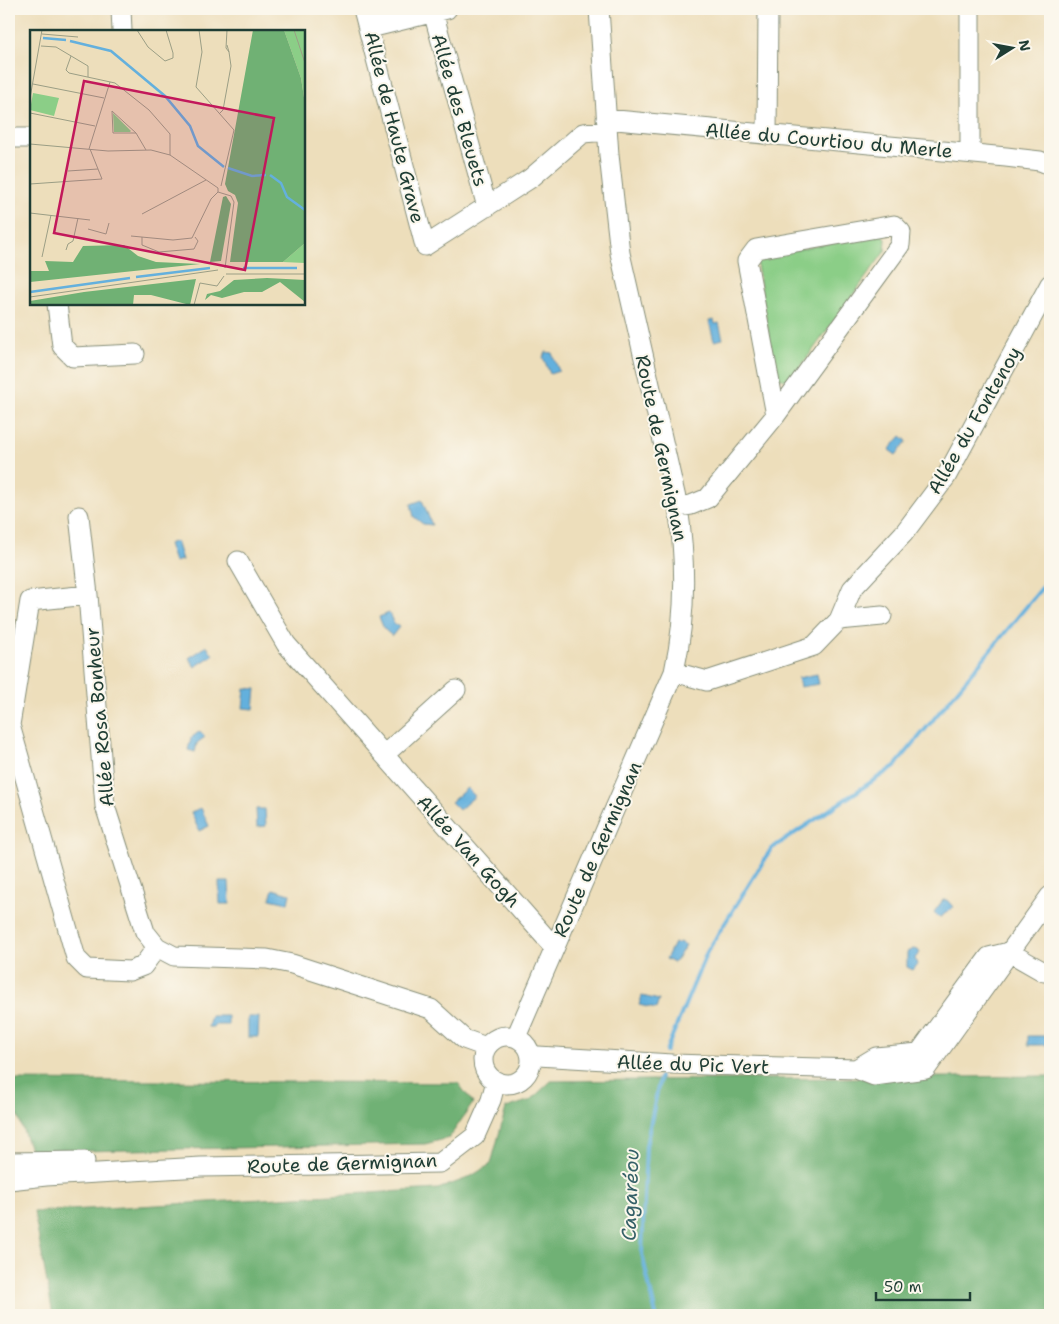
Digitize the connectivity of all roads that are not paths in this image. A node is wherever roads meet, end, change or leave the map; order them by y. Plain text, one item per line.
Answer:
1 (120, 9) edge
2 (363, 9) edge
3 (599, 9) edge
4 (768, 9) edge
5 (970, 9) edge
6 (440, 11) edge
7 (370, 28) junction
8 (122, 30) edge
9 (607, 125) junction
10 (767, 135) junction
11 (9, 138) edge
12 (30, 138) edge
13 (970, 153) junction
14 (1050, 165) edge
15 (487, 207) junction
16 (425, 246) joint
17 (1050, 284) edge
18 (57, 305) edge
19 (136, 354) dead end
20 (776, 415) junction
21 (678, 507) junction
22 (79, 516) dead end
23 (238, 561) dead end
24 (88, 595) junction
25 (882, 616) dead end
26 (839, 620) junction
27 (674, 672) junction
28 (456, 690) dead end
29 (384, 755) junction
30 (1050, 896) edge
31 (157, 947) junction
32 (554, 947) junction
33 (1009, 952) junction
34 (1050, 972) edge
35 (516, 1037) junction
36 (486, 1047) junction
37 (531, 1058) junction
38 (496, 1081) junction
39 (9, 1162) edge
40 (201, 1167) junction
41 (9, 1180) edge

1 - 8 street
2 - 7 street, Allée de Haute Grave
3 - 9 street, Route de Germignan
4 - 10 street
5 - 13 street
6 - 7 street, Allée des Bleuets
6 - 15 street, Allée des Bleuets
7 - 16 street, Allée de Haute Grave
9 - 10 street, Allée du Courtiou du Merle
9 - 15 street, Allée du Courtiou du Merle
9 - 21 street, Route de Germignan
10 - 13 street, Allée du Courtiou du Merle
11 - 12 street
13 - 14 street, Allée du Courtiou du Merle
15 - 16 street, Allée du Courtiou du Merle
17 - 26 street, Allée du Fontenoy
18 - 19 street
20 - 20 street
20 - 21 street
21 - 27 street, Route de Germignan
22 - 24 street, Allée Rosa Bonheur
23 - 29 street, Allée Van Gogh
24 - 31 street, Allée Rosa Bonheur
24 - 31 street
25 - 26 street
26 - 27 street, Allée du Fontenoy
27 - 32 street, Route de Germignan
28 - 29 street
29 - 32 street, Allée Van Gogh
30 - 33 street, Allée du Pic Vert
31 - 36 street
32 - 35 street, Route de Germignan
33 - 34 street
33 - 37 street, Allée du Pic Vert
35 - 36 street
35 - 37 street
36 - 38 street
37 - 38 street
38 - 40 street, Route de Germignan
39 - 40 street, Route de Germignan
40 - 41 street, Route de Germignan

